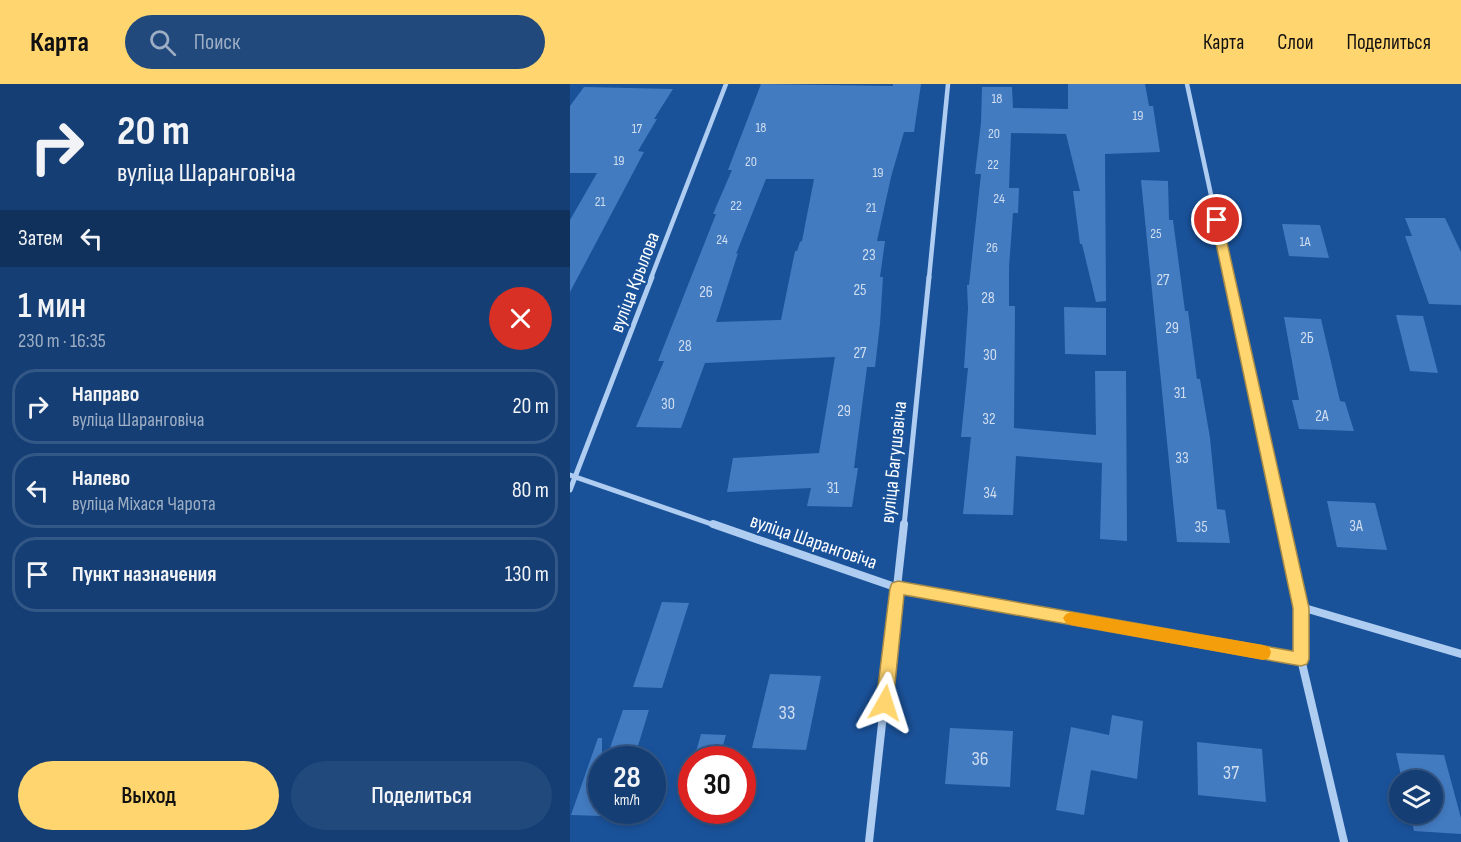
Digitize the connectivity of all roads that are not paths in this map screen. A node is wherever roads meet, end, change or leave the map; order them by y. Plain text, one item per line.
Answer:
1 (726, 84) edge
2 (948, 84) edge
3 (1187, 84) edge
4 (573, 475) edge
5 (570, 490) edge
6 (898, 588) junction
7 (1301, 608) junction
8 (1461, 654) edge
9 (1301, 659) junction
10 (869, 842) edge
11 (1344, 842) edge

1 - 4 street, вуліца Крылова
2 - 6 street, вуліца Багушэвіча
3 - 7 street
4 - 5 street, вуліца Крылова
4 - 6 street, вуліца Шаранговіча
6 - 9 street, вуліца Шаранговіча
6 - 10 street, вуліца Багушэвіча
7 - 8 street
7 - 9 street
9 - 11 street

